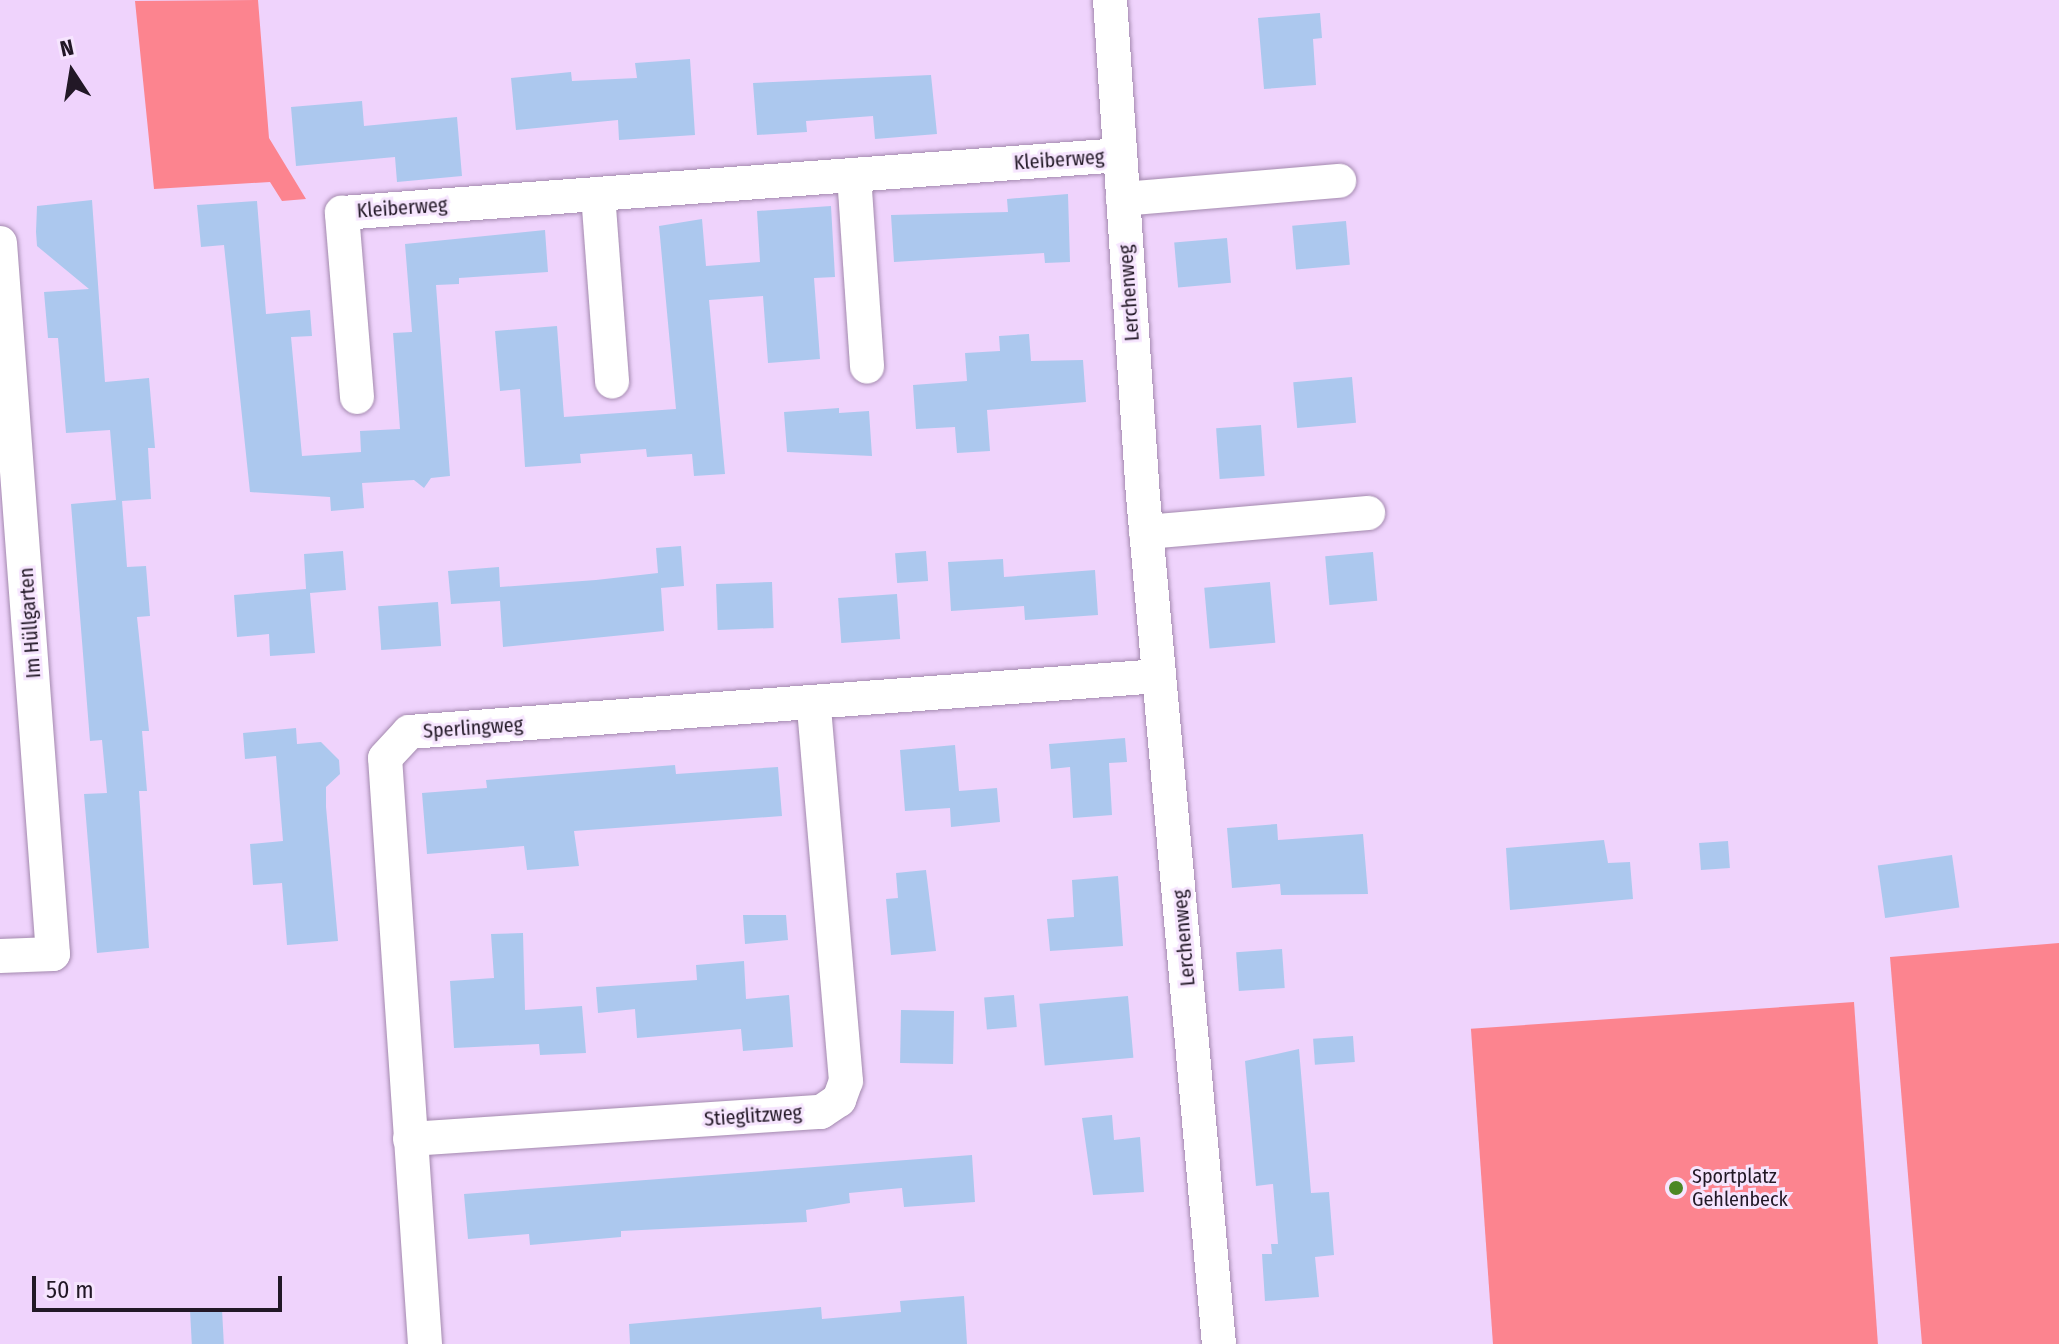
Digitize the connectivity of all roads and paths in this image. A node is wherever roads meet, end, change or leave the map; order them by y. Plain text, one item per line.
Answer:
1 (1110, 0) edge
2 (1120, 155) junction
3 (854, 175) junction
4 (1339, 181) dead end
5 (598, 194) junction
6 (1123, 199) junction
7 (0, 243) edge
8 (867, 367) dead end
9 (612, 381) dead end
10 (357, 397) dead end
11 (1368, 513) dead end
12 (1146, 532) junction
13 (1159, 676) junction
14 (814, 704) junction
15 (0, 956) edge
16 (410, 1139) junction
17 (425, 1344) edge
18 (1219, 1344) edge

1 - 2 street, Lerchenweg
2 - 3 street, Kleiberweg
2 - 6 street, Lerchenweg
3 - 5 street, Kleiberweg
3 - 8 street
4 - 6 street
5 - 9 street
5 - 10 street, Kleiberweg
6 - 12 street, Lerchenweg
7 - 15 street, Im Hüllgarten
11 - 12 street
12 - 13 street, Lerchenweg
13 - 14 street, Sperlingweg
13 - 18 street, Lerchenweg
14 - 16 street, Sperlingweg
14 - 16 street, Stieglitzweg
16 - 17 street, Sperlingweg

